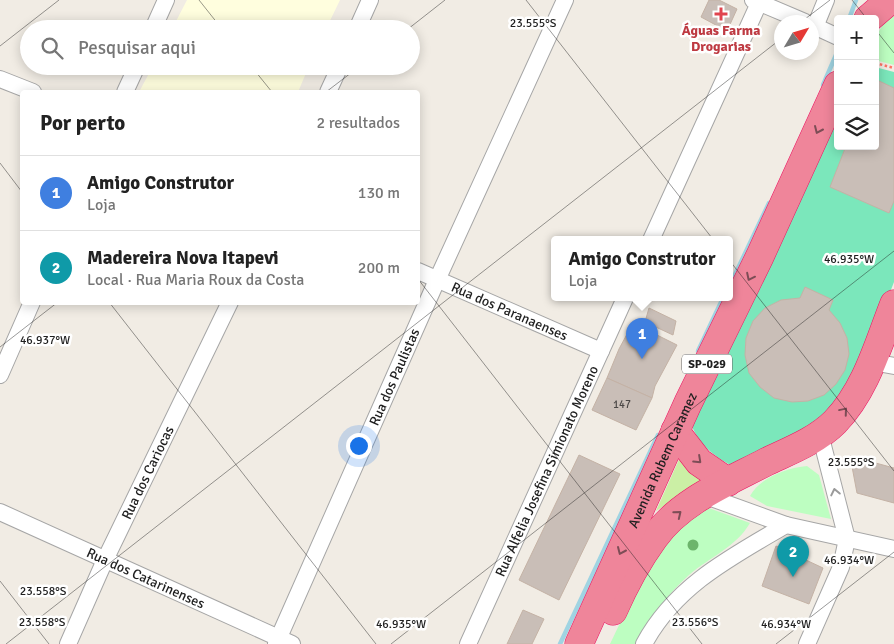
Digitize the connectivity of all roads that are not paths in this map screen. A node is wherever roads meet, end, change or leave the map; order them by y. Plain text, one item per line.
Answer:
1 (166, 0) edge
2 (370, 0) edge
3 (565, 0) edge
4 (826, 0) edge
5 (876, 0) edge
6 (890, 0) edge
7 (756, 1) edge
8 (788, 15) edge
9 (817, 15) edge
10 (870, 15) edge
11 (873, 15) edge
12 (157, 20) edge
13 (361, 20) edge
14 (819, 29) edge
15 (834, 35) edge
16 (133, 75) edge
17 (336, 75) edge
18 (0, 79) edge
19 (28, 90) edge
20 (126, 90) edge
21 (329, 90) edge
22 (834, 94) edge
23 (653, 236) edge
24 (420, 272) edge
25 (436, 280) junction
26 (624, 301) edge
27 (894, 304) edge
28 (31, 305) edge
29 (229, 305) edge
30 (601, 352) junction
31 (883, 364) edge
32 (0, 376) edge
33 (675, 431) junction
34 (820, 434) junction
35 (728, 482) junction
36 (703, 495) junction
37 (0, 512) edge
38 (786, 525) junction
39 (847, 539) junction
40 (894, 549) edge
41 (105, 560) junction
42 (282, 642) edge
43 (68, 644) edge
44 (468, 644) edge
45 (579, 644) edge
46 (598, 644) edge
47 (644, 644) edge
48 (808, 644) edge

1 - 12 street
2 - 13 street
3 - 25 street, Rua dos Paulistas
4 - 9 street
5 - 10 highway
6 - 11 highway
7 - 8 street
7 - 23 street
14 - 15 street
16 - 20 street
17 - 21 street
18 - 19 street
22 -> 33 highway, Avenida Rubem Caramez / SP-029
24 - 25 street, Rua dos Paranaenses
25 - 30 street, Rua dos Paranaenses
25 - 42 street, Rua dos Paulistas
26 - 30 street, Rua Alfelia Josefina Simionato Moreno
27 - 31 highway, Avenida Rubem Caramez
28 - 32 street
29 - 41 street, Rua dos Cariocas
30 - 44 street, Rua Alfelia Josefina Simionato Moreno
34 -> 31 highway, Avenida Rubem Caramez
33 -> 35 highway
33 -> 45 highway, Avenida Rubem Caramez / SP-029
34 - 35 highway, Avenida Rubem Caramez
39 -> 34 street
35 - 36 highway, Avenida Rubem Caramez
36 - 38 street
46 -> 36 highway, Avenida Rubem Caramez
37 - 41 street, Rua dos Catarinenses
38 - 39 street
38 - 47 street
39 - 40 street
39 - 48 street
41 - 42 street, Rua dos Catarinenses
41 - 43 street, Rua dos Cariocas

